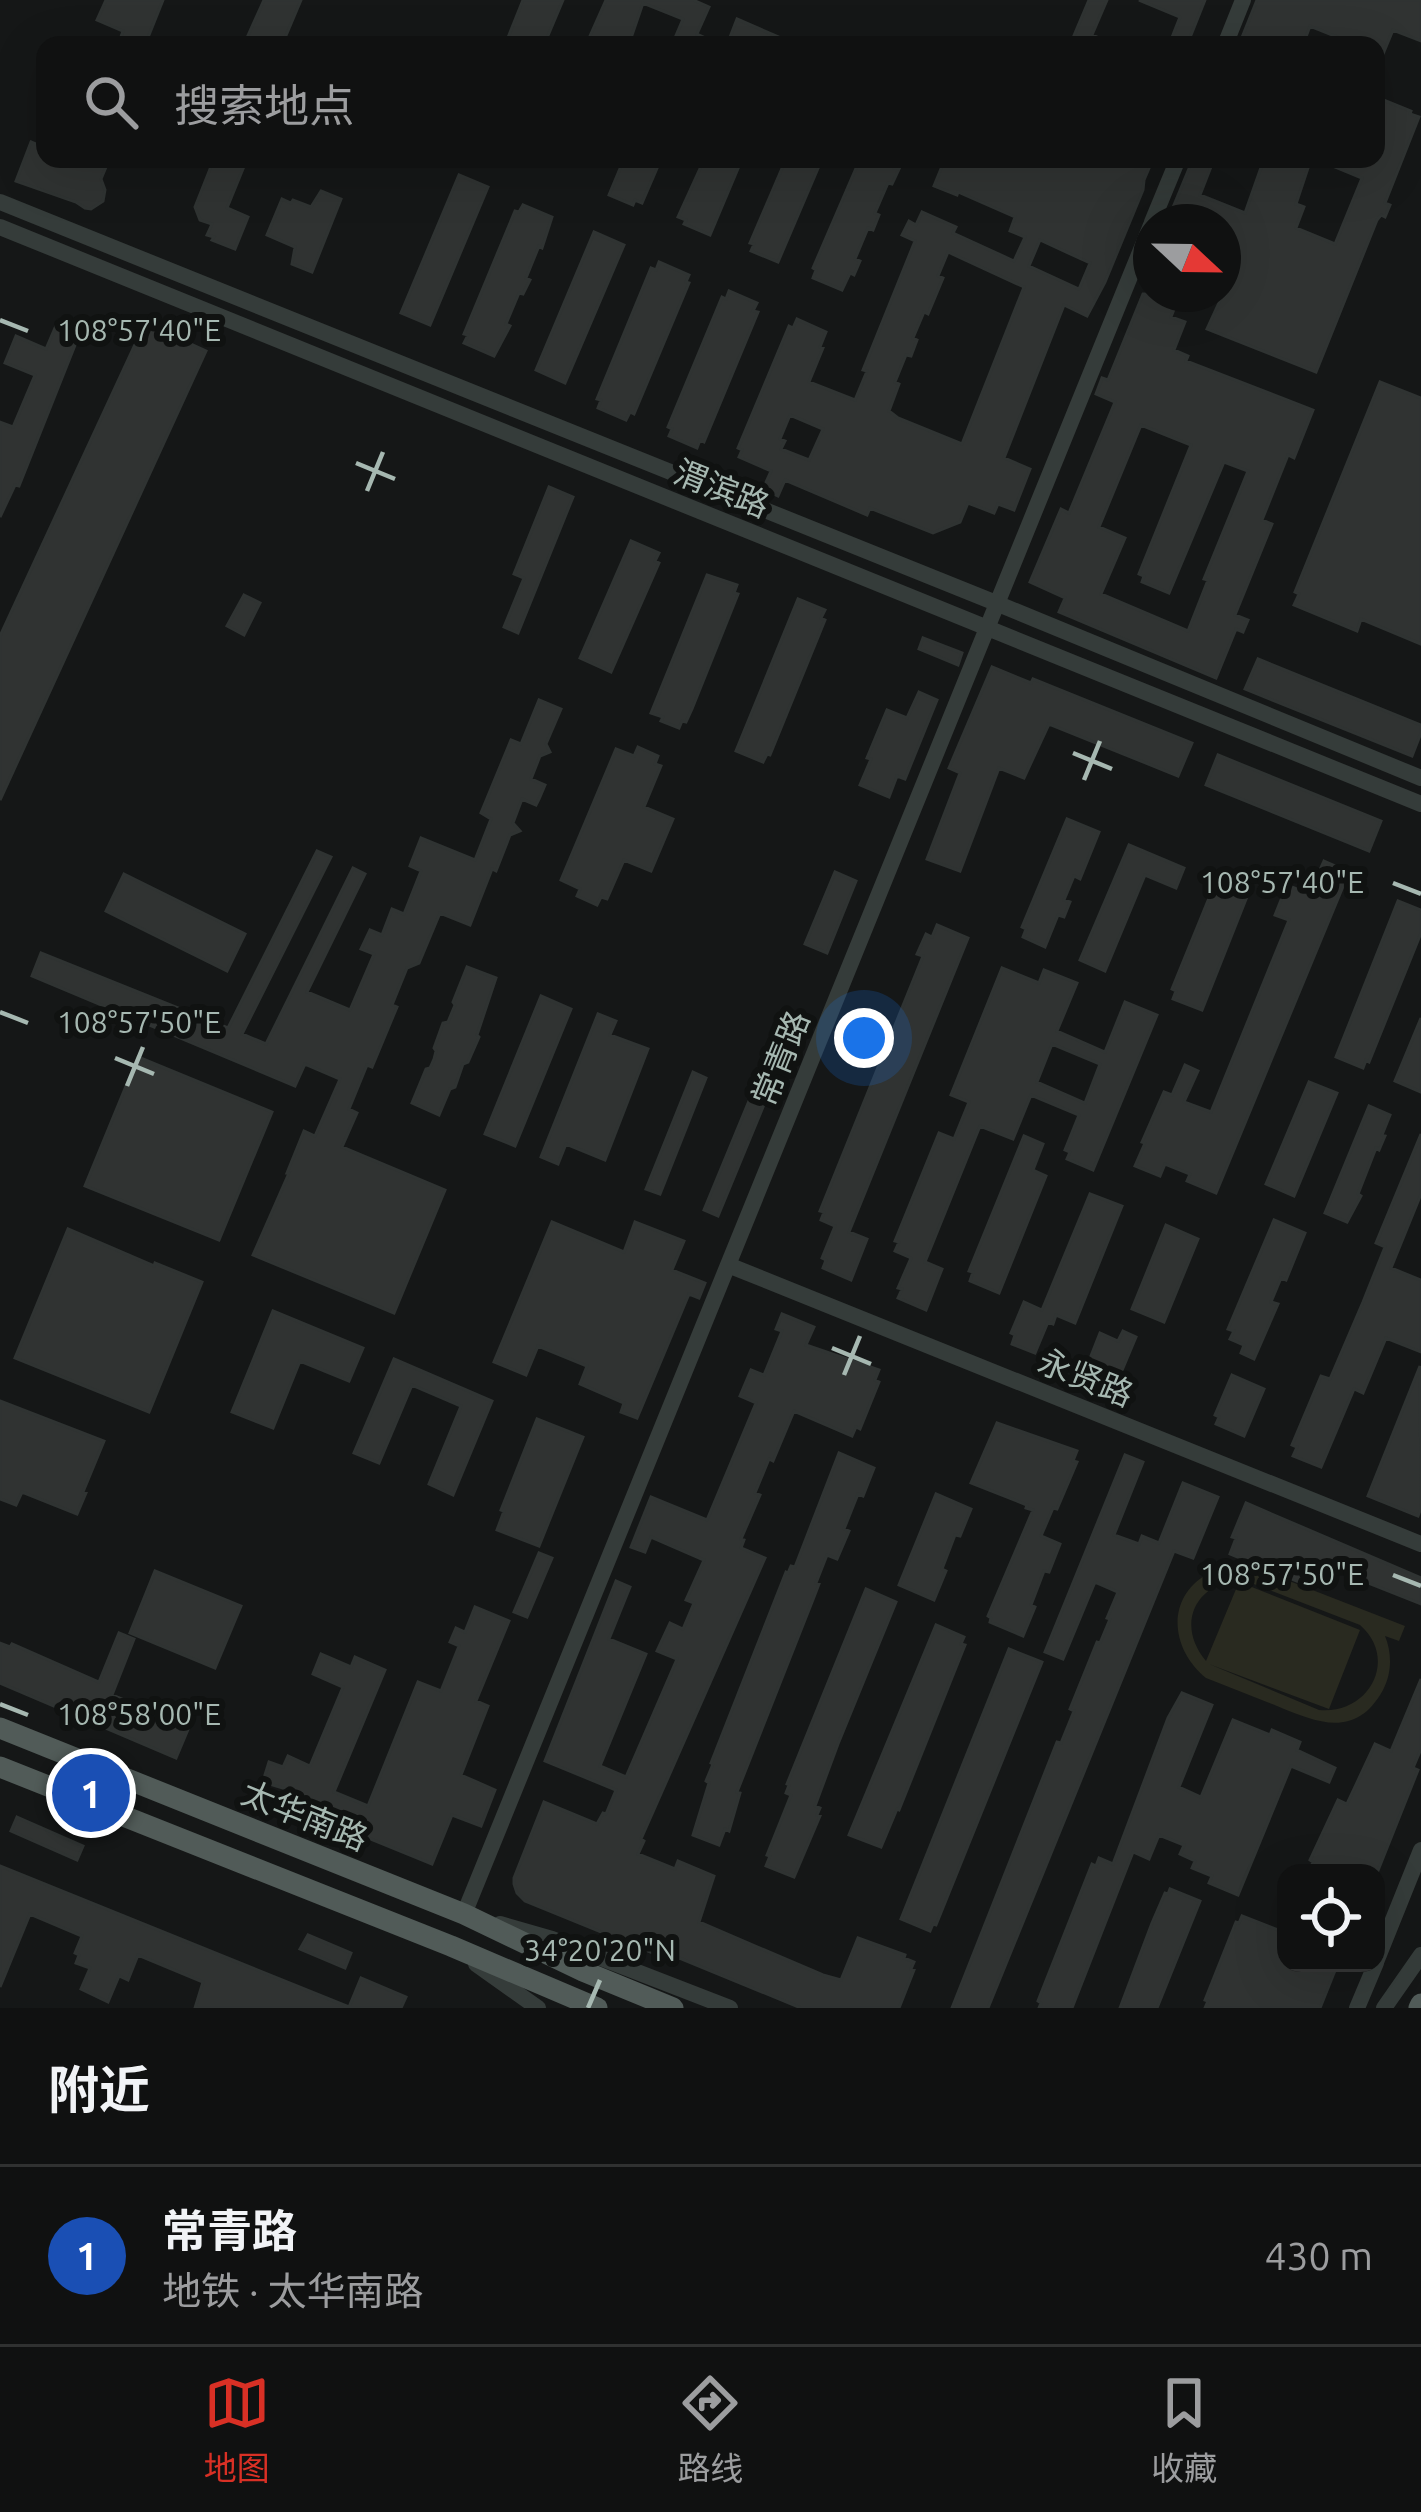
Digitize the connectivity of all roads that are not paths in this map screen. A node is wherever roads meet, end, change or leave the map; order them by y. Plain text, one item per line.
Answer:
1 (1243, 0) edge
2 (1229, 36) edge
3 (1174, 168) edge
4 (0, 202) edge
5 (1160, 204) edge
6 (0, 227) edge
7 (1133, 269) edge
8 (996, 603) junction
9 (987, 627) junction
10 (1421, 778) edge
11 (1421, 804) edge
12 (728, 1265) junction
13 (1421, 1544) edge
14 (0, 1728) edge
15 (0, 1767) edge
16 (1421, 1850) edge
17 (464, 1914) junction
18 (1385, 1940) edge
19 (451, 1946) junction
20 (1421, 1955) edge
21 (1372, 1972) edge
22 (538, 2008) edge
23 (597, 2008) edge
24 (673, 2008) edge
25 (730, 2008) edge
26 (1358, 2008) edge
27 (1384, 2008) edge

1 - 2 street
3 - 5 street, 常青路
4 - 8 street, 渭滨路
6 - 9 street, 渭滨路
7 - 8 street, 常青路
8 - 9 street, 常青路
8 - 10 street, 渭滨路
9 - 11 street, 渭滨路
9 - 12 street, 常青路
12 - 13 street, 永贤路
12 - 17 street, 常青路
14 - 17 main road, 太华南路
15 - 19 main road, 太华南路
16 - 18 street
17 - 24 main road, 太华南路
17 - 25 street
19 - 22 street
19 - 23 main road, 太华南路
20 - 27 street
21 - 26 street

